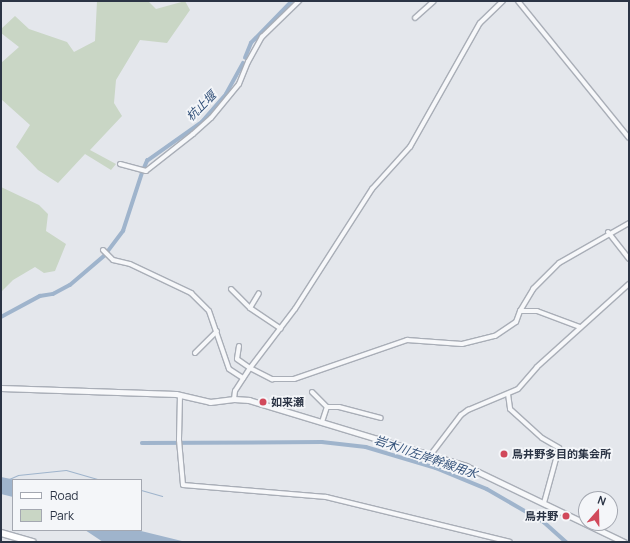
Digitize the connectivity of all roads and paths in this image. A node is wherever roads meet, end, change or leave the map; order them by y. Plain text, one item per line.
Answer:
1 (299, 1) edge
2 (434, 1) edge
3 (504, 1) edge
4 (518, 1) edge
5 (415, 18) dead end
6 (629, 138) edge
7 (120, 164) dead end
8 (629, 223) edge
9 (608, 232) junction
10 (103, 250) dead end
11 (629, 259) edge
12 (629, 284) edge
13 (231, 289) dead end
14 (259, 293) dead end
15 (250, 308) junction
16 (520, 311) junction
17 (580, 327) junction
18 (281, 328) junction
19 (217, 331) junction
20 (239, 346) dead end
21 (195, 353) dead end
22 (250, 368) junction
23 (243, 378) junction
24 (1, 388) edge
25 (312, 392) dead end
26 (508, 394) junction
27 (180, 395) junction
28 (234, 399) junction
29 (328, 407) junction
30 (381, 418) dead end
31 (322, 422) junction
32 (432, 454) junction
33 (544, 503) junction
34 (1, 533) edge
35 (33, 542) edge
36 (510, 542) edge
37 (624, 542) edge

1 - 7 street
2 - 5 street
3 - 18 street
4 - 6 street
8 - 9 street
9 - 11 street
9 - 16 street
10 - 19 street
12 - 17 street
13 - 15 street
14 - 15 street
15 - 18 street
16 - 17 street
16 - 22 street
17 - 26 street
18 - 22 street
19 - 21 street
19 - 23 street
20 - 22 street
22 - 23 street
23 - 28 street
24 - 27 street
25 - 29 street
26 - 32 street
26 - 33 street
27 - 28 street
27 - 36 street
28 - 31 street
29 - 30 street
29 - 31 street
31 - 32 street
32 - 33 street
33 - 37 street
34 - 35 main road

